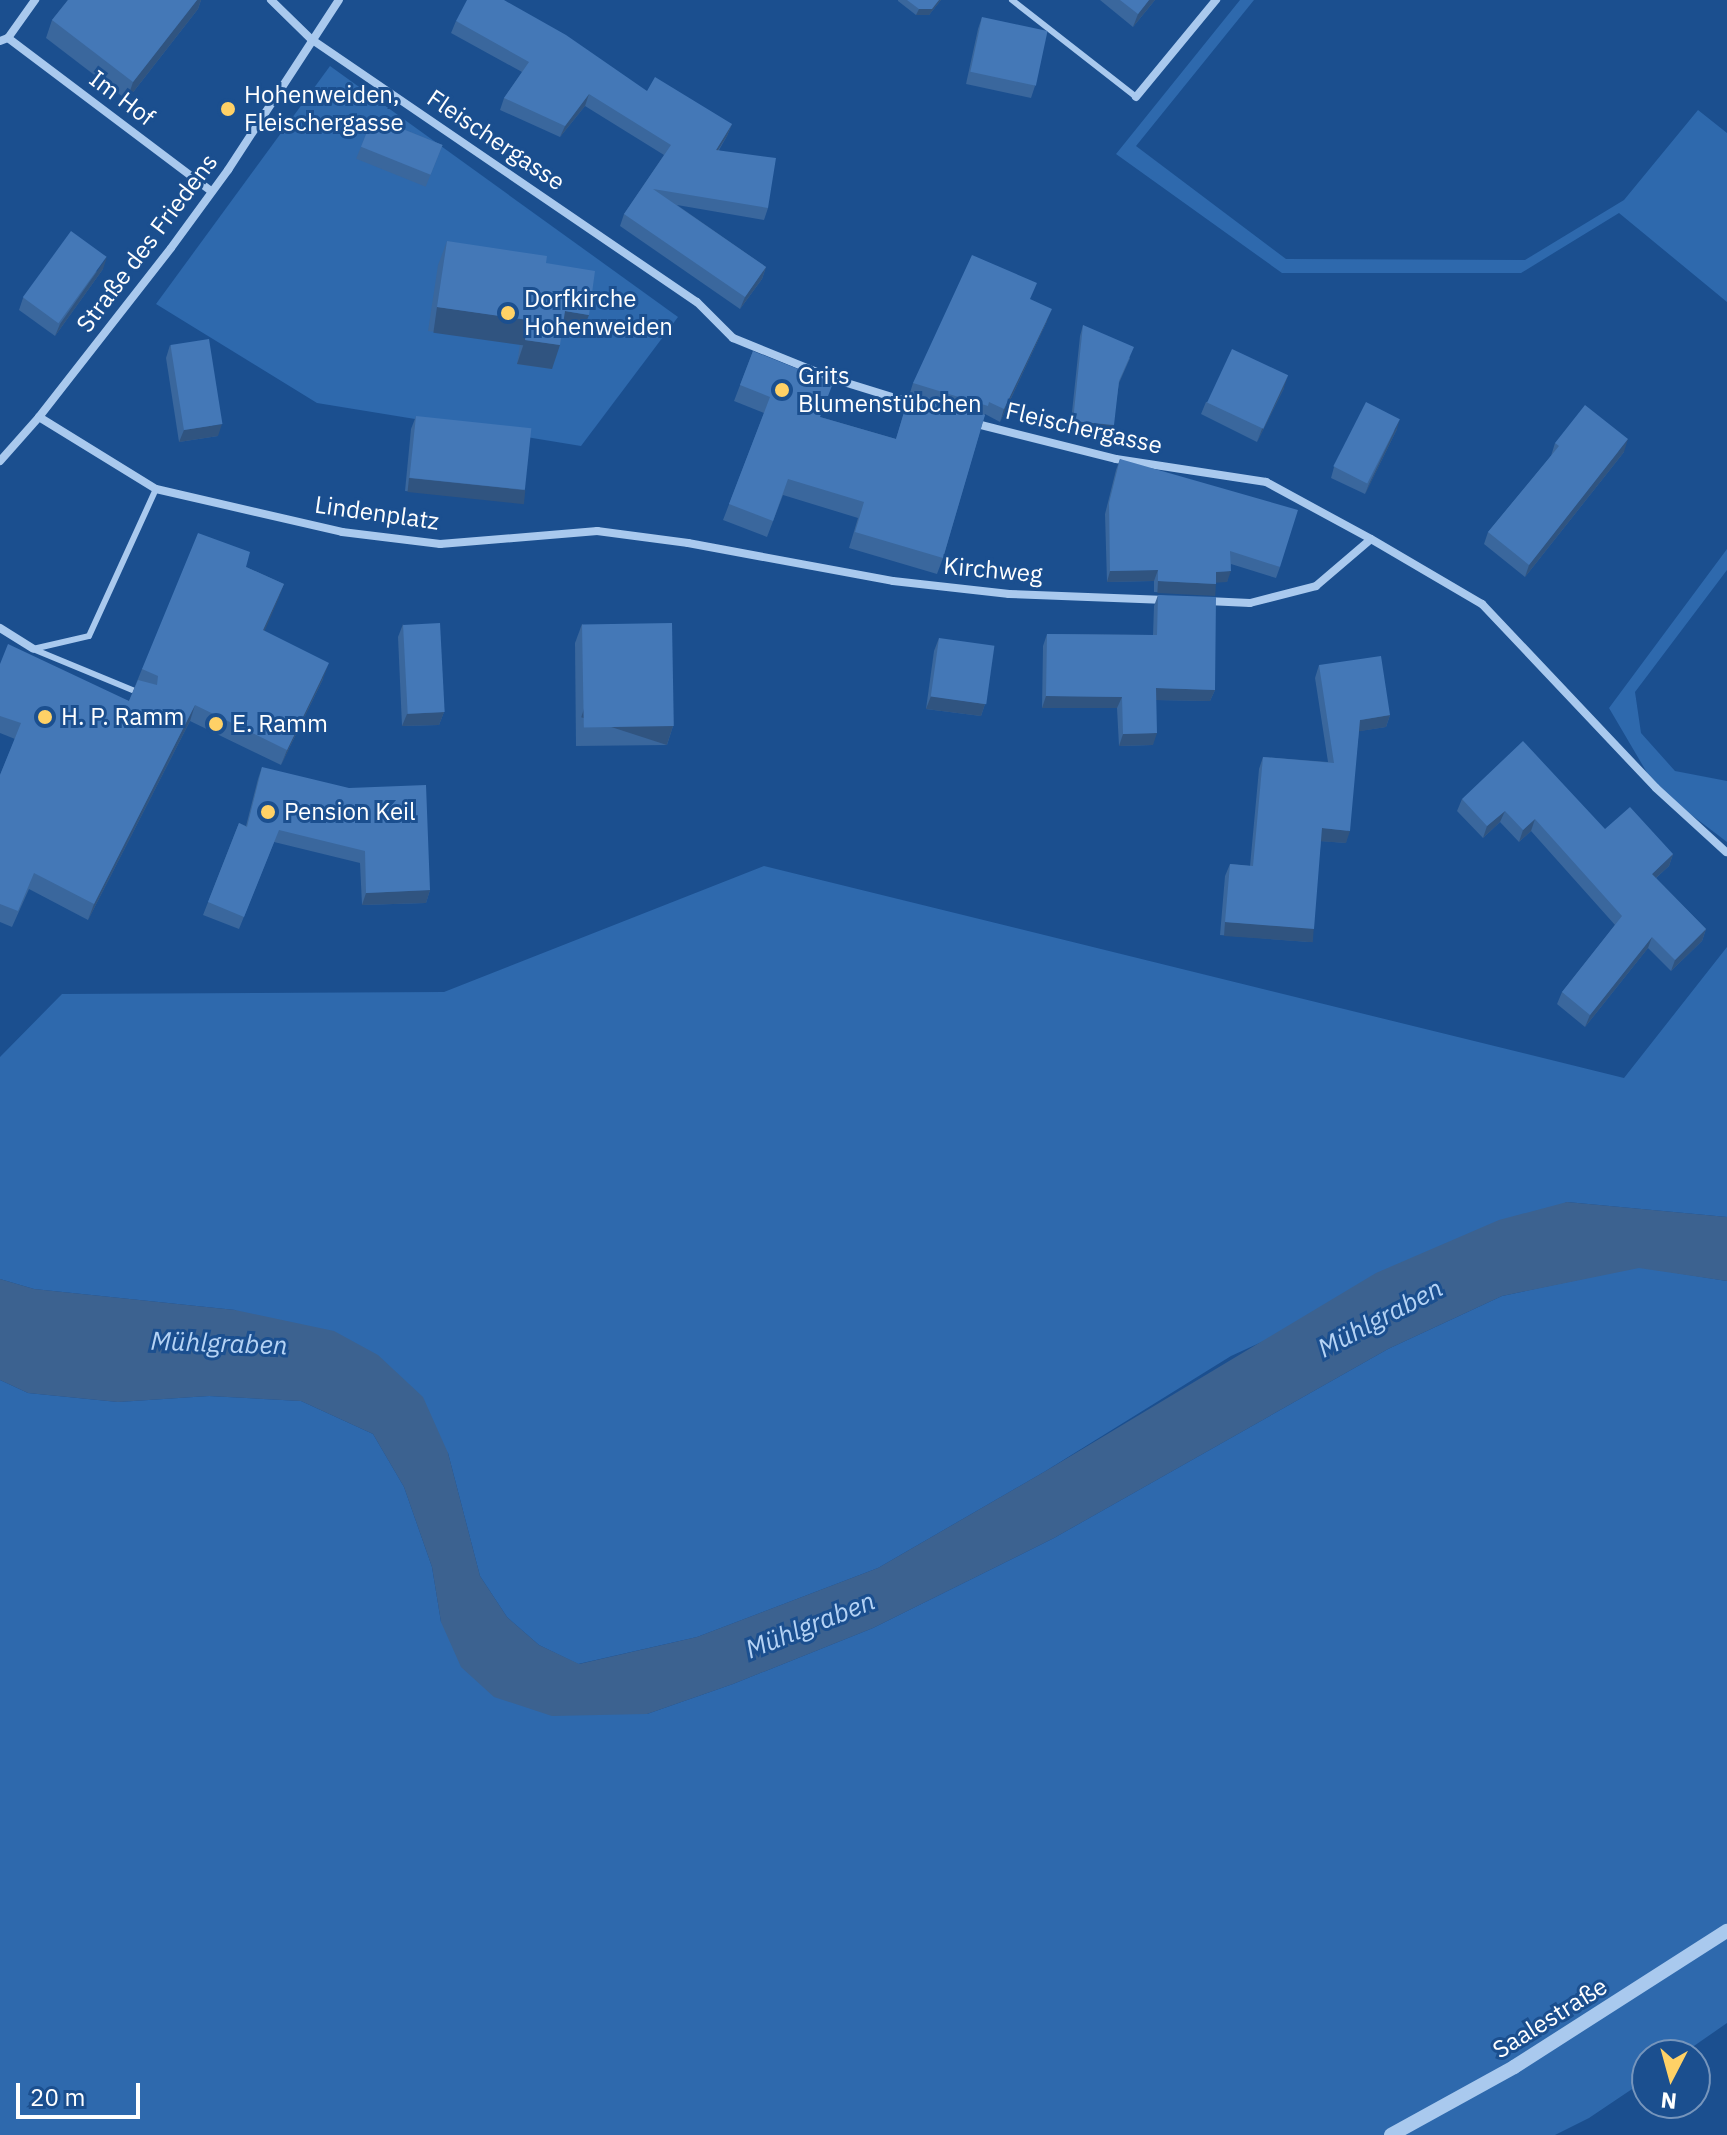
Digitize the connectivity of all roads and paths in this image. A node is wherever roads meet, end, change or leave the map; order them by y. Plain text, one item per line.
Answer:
1 (35, 0) edge
2 (271, 0) edge
3 (339, 0) edge
4 (1012, 0) edge
5 (1216, 0) edge
6 (4, 39) edge
7 (311, 39) junction
8 (1136, 97) joint
9 (211, 191) junction
10 (924, 408) edge
11 (39, 417) junction
12 (969, 422) edge
13 (0, 461) edge
14 (156, 489) junction
15 (597, 531) joint
16 (1371, 539) junction
17 (1175, 600) edge
18 (1190, 600) edge
19 (0, 628) edge
20 (33, 649) junction
21 (148, 696) edge
22 (1726, 852) edge
23 (1727, 1931) edge
24 (1391, 2135) edge

1 - 6 street, Im Hof
2 - 7 street, Fleischergasse
3 - 7 street, Straße des Friedens
4 - 8 lane
5 - 8 street
6 - 9 street, Im Hof
7 - 9 street, Straße des Friedens
7 - 10 street, Fleischergasse
9 - 11 street, Straße des Friedens
11 - 13 street, Straße des Friedens
11 - 14 street, Lindenplatz
12 - 16 street, Fleischergasse
14 - 15 street, Lindenplatz
14 - 20 lane
15 - 17 street, Kirchweg
16 - 18 street
16 - 22 street, Fleischergasse
19 - 20 street
20 - 21 lane
23 - 24 street, Saalestraße

